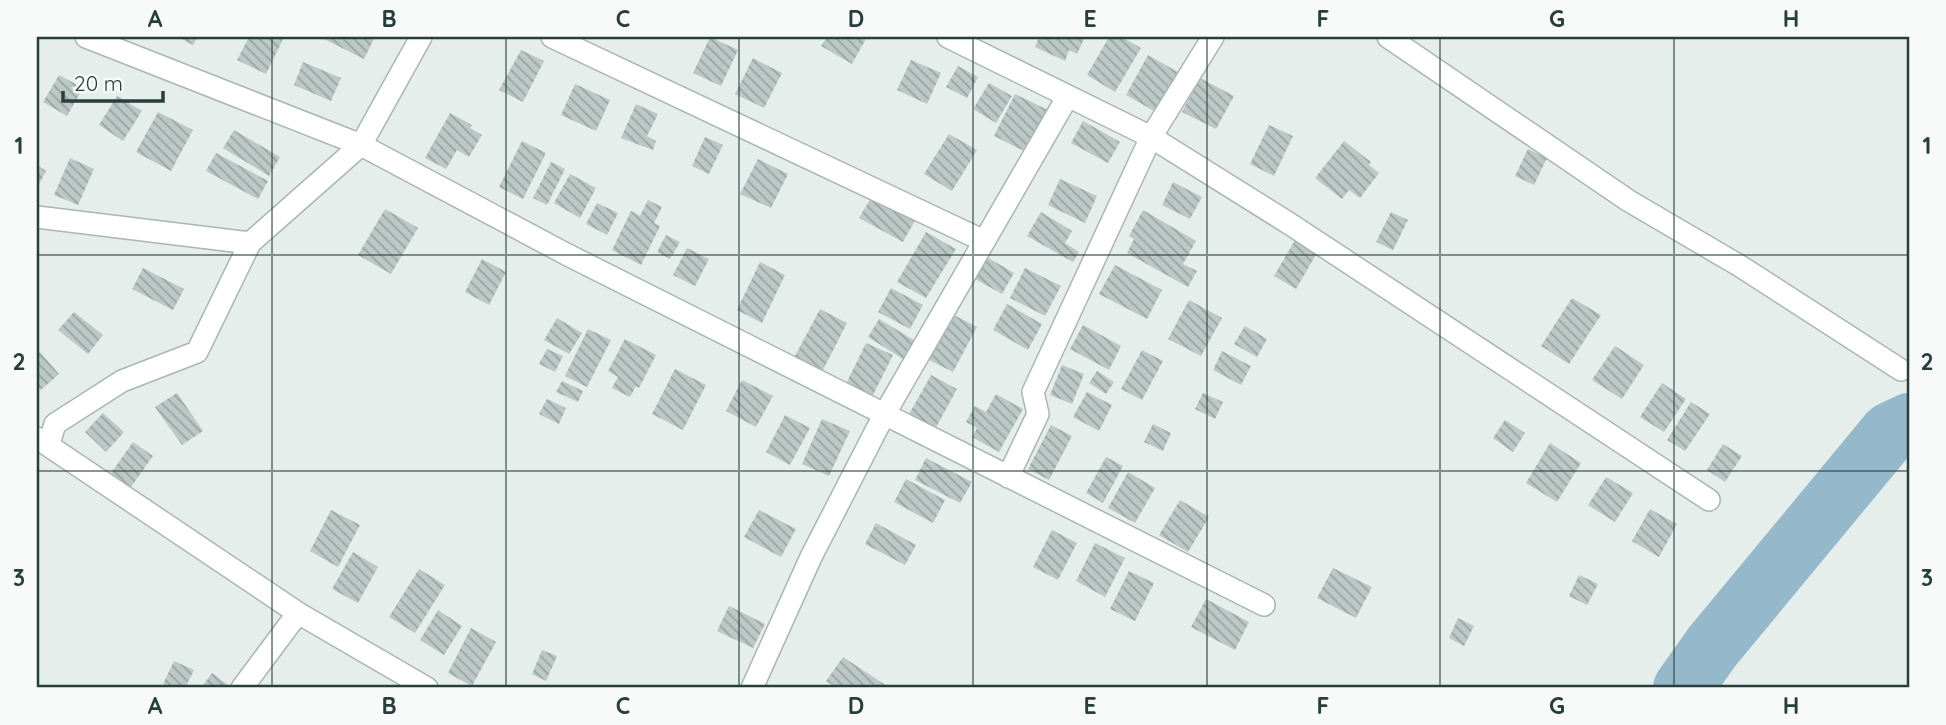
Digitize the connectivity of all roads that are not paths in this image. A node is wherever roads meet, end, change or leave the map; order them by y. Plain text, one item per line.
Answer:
1 (86, 37) edge
2 (421, 37) edge
3 (552, 37) edge
4 (948, 37) edge
5 (1213, 37) edge
6 (1388, 37) edge
7 (1068, 96) junction
8 (1151, 137) junction
9 (361, 145) junction
10 (37, 217) edge
11 (984, 241) junction
12 (250, 243) junction
13 (1901, 370) dead end
14 (884, 415) junction
15 (43, 441) edge
16 (1009, 477) junction
17 (1709, 500) dead end
18 (1264, 605) dead end
19 (298, 613) junction
20 (242, 688) edge
21 (427, 688) edge
22 (752, 688) edge

1 - 9 street
2 - 9 street
3 - 11 street
4 - 7 street
5 - 8 street
6 - 13 street
7 - 8 street
7 - 11 street
8 - 16 street
8 - 17 street
9 - 12 street
9 - 14 street
10 - 12 street
11 - 14 street
12 - 15 street
14 - 16 street
14 - 22 street
15 - 19 street
16 - 18 street
19 - 20 street
19 - 21 street

